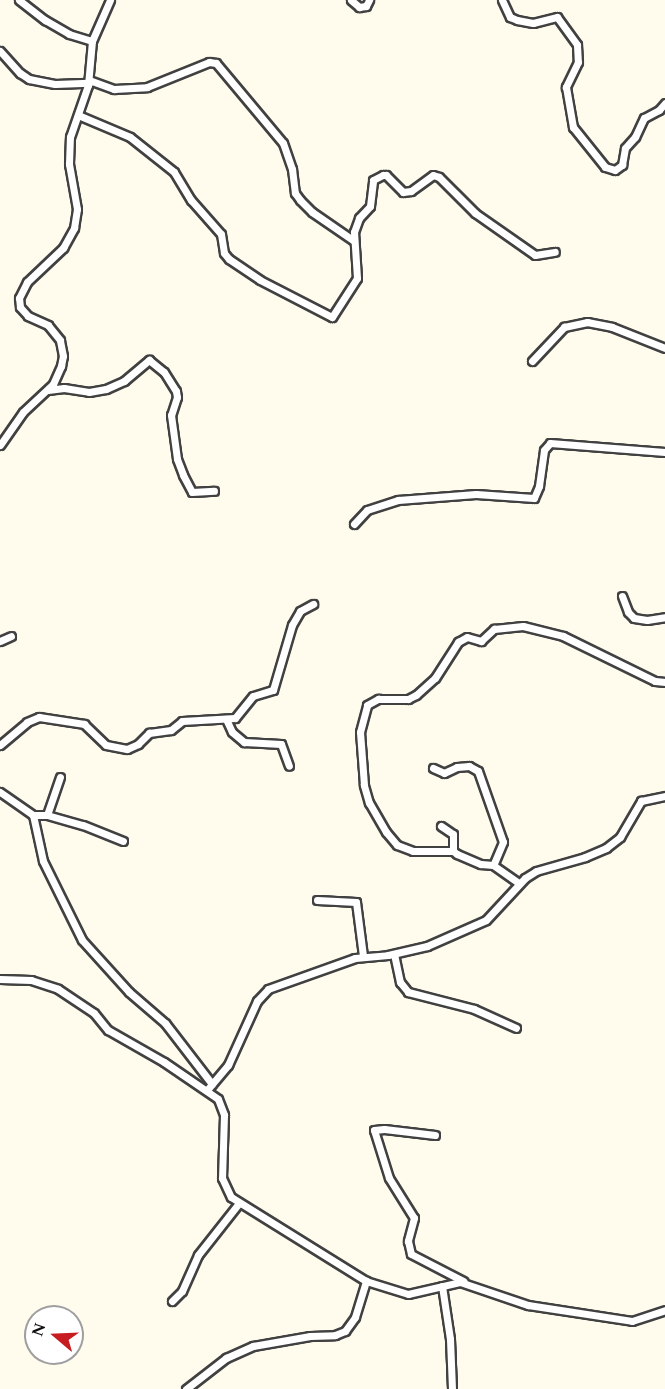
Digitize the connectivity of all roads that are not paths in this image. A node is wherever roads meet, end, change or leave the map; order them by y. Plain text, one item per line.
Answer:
1 (19, 0) edge
2 (110, 0) edge
3 (351, 0) edge
4 (369, 0) edge
5 (502, 0) edge
6 (92, 41) junction
7 (0, 51) edge
8 (89, 81) junction
9 (665, 103) edge
10 (78, 115) junction
11 (354, 241) junction
12 (555, 252) dead end
13 (665, 348) edge
14 (532, 361) dead end
15 (48, 390) junction
16 (0, 445) edge
17 (665, 452) edge
18 (214, 491) dead end
19 (354, 524) dead end
20 (622, 596) dead end
21 (313, 603) dead end
22 (665, 617) edge
23 (11, 636) dead end
24 (0, 641) edge
25 (665, 682) edge
26 (226, 719) junction
27 (0, 745) edge
28 (289, 766) dead end
29 (433, 768) dead end
30 (60, 777) dead end
31 (0, 792) edge
32 (665, 796) edge
33 (33, 815) junction
34 (47, 815) junction
35 (441, 826) dead end
36 (123, 841) dead end
37 (453, 851) junction
38 (494, 865) junction
39 (519, 883) junction
40 (317, 900) dead end
41 (394, 954) junction
42 (363, 956) junction
43 (0, 979) edge
44 (516, 1028) dead end
45 (212, 1084) junction
46 (207, 1090) junction
47 (435, 1135) dead end
48 (239, 1203) junction
49 (366, 1281) junction
50 (465, 1283) junction
51 (442, 1286) junction
52 (172, 1301) dead end
53 (665, 1310) edge
54 (186, 1389) edge
55 (452, 1389) edge

1 - 6 street
2 - 6 street
3 - 4 street
5 - 9 street
6 - 8 street
7 - 8 street
8 - 10 street
8 - 11 street
10 - 11 street
10 - 15 street
11 - 12 street
13 - 14 street
15 - 16 street
15 - 18 street
17 - 19 street
20 - 22 street
21 - 26 street
23 - 24 street
25 - 37 street
26 - 27 street
26 - 28 street
29 - 38 street
30 - 34 street
31 - 33 street
32 - 39 street
33 - 34 street
33 - 45 street
34 - 36 street
35 - 37 street
37 - 38 street
38 - 39 street
39 - 41 street
40 - 42 street
41 - 42 street
41 - 44 street
42 - 45 street
43 - 46 street
45 - 46 street
46 - 48 street
47 - 50 street
48 - 49 street
48 - 52 street
49 - 51 street
49 - 54 street
50 - 51 street
50 - 53 street
51 - 55 street

